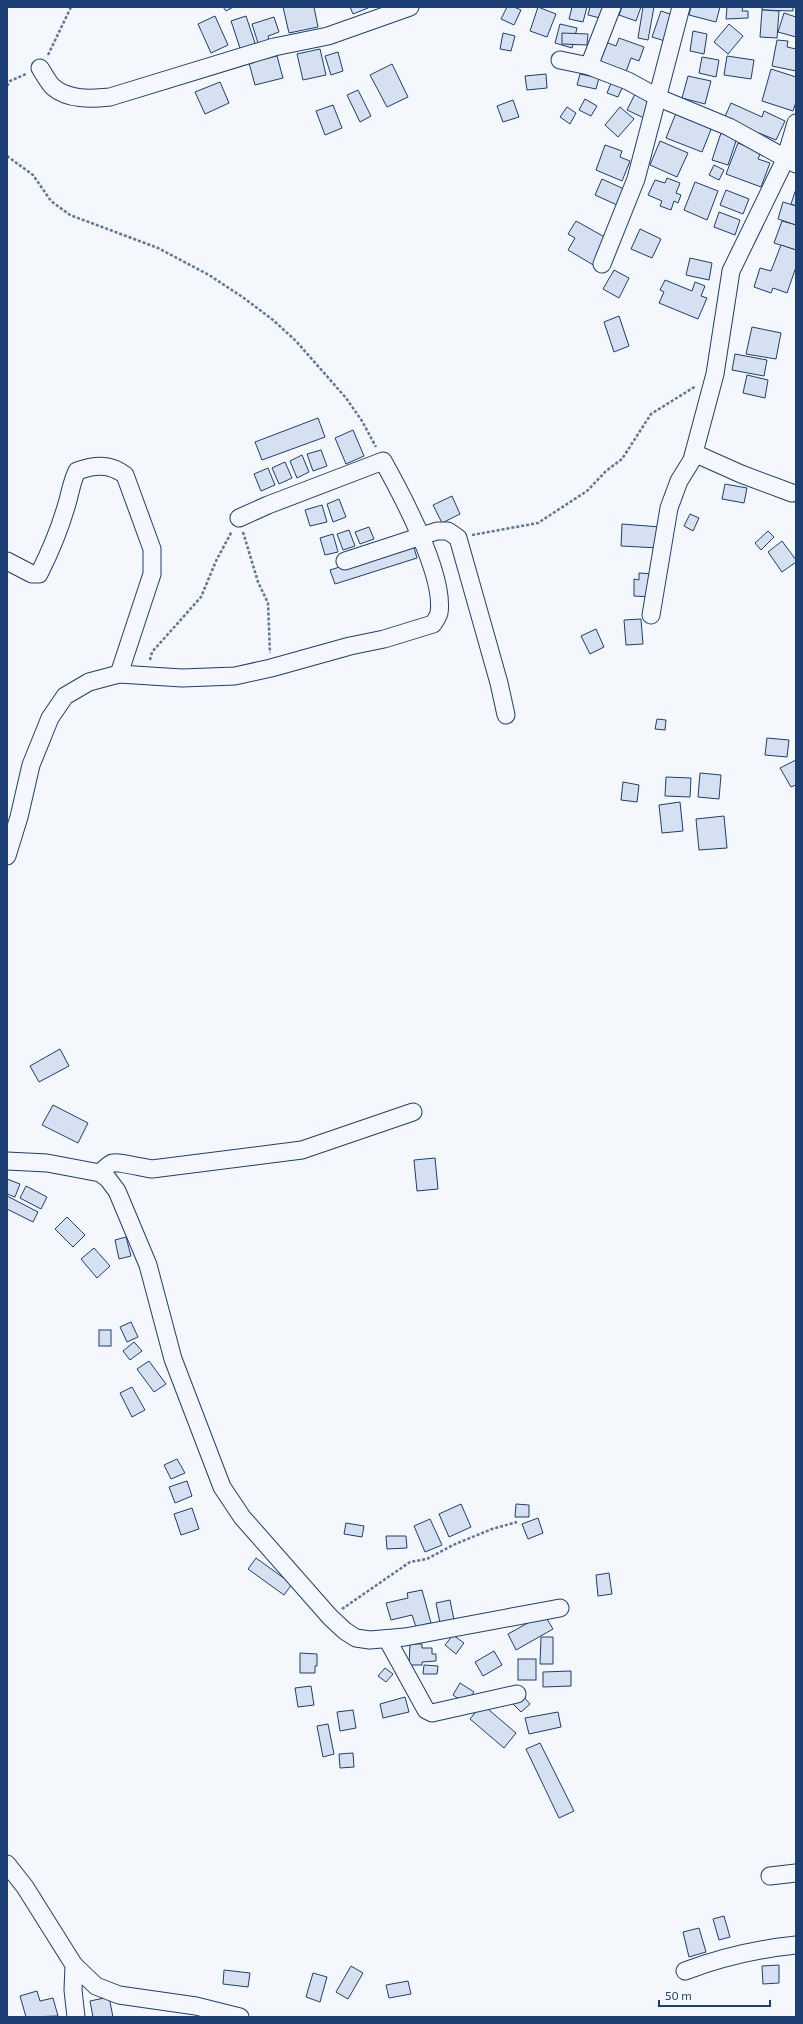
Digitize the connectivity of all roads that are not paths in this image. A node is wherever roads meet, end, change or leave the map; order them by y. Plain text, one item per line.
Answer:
1 (410, 7) edge
2 (612, 7) edge
3 (681, 7) edge
4 (560, 60) dead end
5 (589, 66) junction
6 (40, 68) dead end
7 (659, 98) junction
8 (796, 123) edge
9 (790, 162) edge
10 (602, 264) dead end
11 (694, 453) junction
12 (792, 493) dead end
13 (239, 518) road end
14 (420, 538) junction
15 (7, 561) edge
16 (345, 561) dead end
17 (651, 615) dead end
18 (119, 674) junction
19 (506, 715) dead end
20 (7, 856) edge
21 (413, 1112) dead end
22 (7, 1161) edge
23 (100, 1173) junction
24 (560, 1608) dead end
25 (387, 1639) junction
26 (517, 1694) dead end
27 (7, 1864) edge
28 (796, 1873) edge
29 (770, 1876) dead end
30 (796, 1945) edge
31 (74, 1965) junction
32 (685, 1971) dead end
33 (76, 2017) edge
34 (240, 2017) edge

1 - 6 street
2 - 5 street
3 - 7 street
4 - 5 street
5 - 7 street
7 - 9 street
7 - 10 street
8 - 9 street
9 - 11 street
11 - 12 street
11 - 17 street
13 - 14 street
14 - 16 street
14 - 18 street
14 - 19 street
15 - 18 street
18 - 20 street
21 - 23 street
22 - 23 street
23 - 25 street
24 - 25 street
25 - 26 street
27 - 31 street
28 - 29 street
30 - 32 street
31 - 33 street
31 - 34 street

